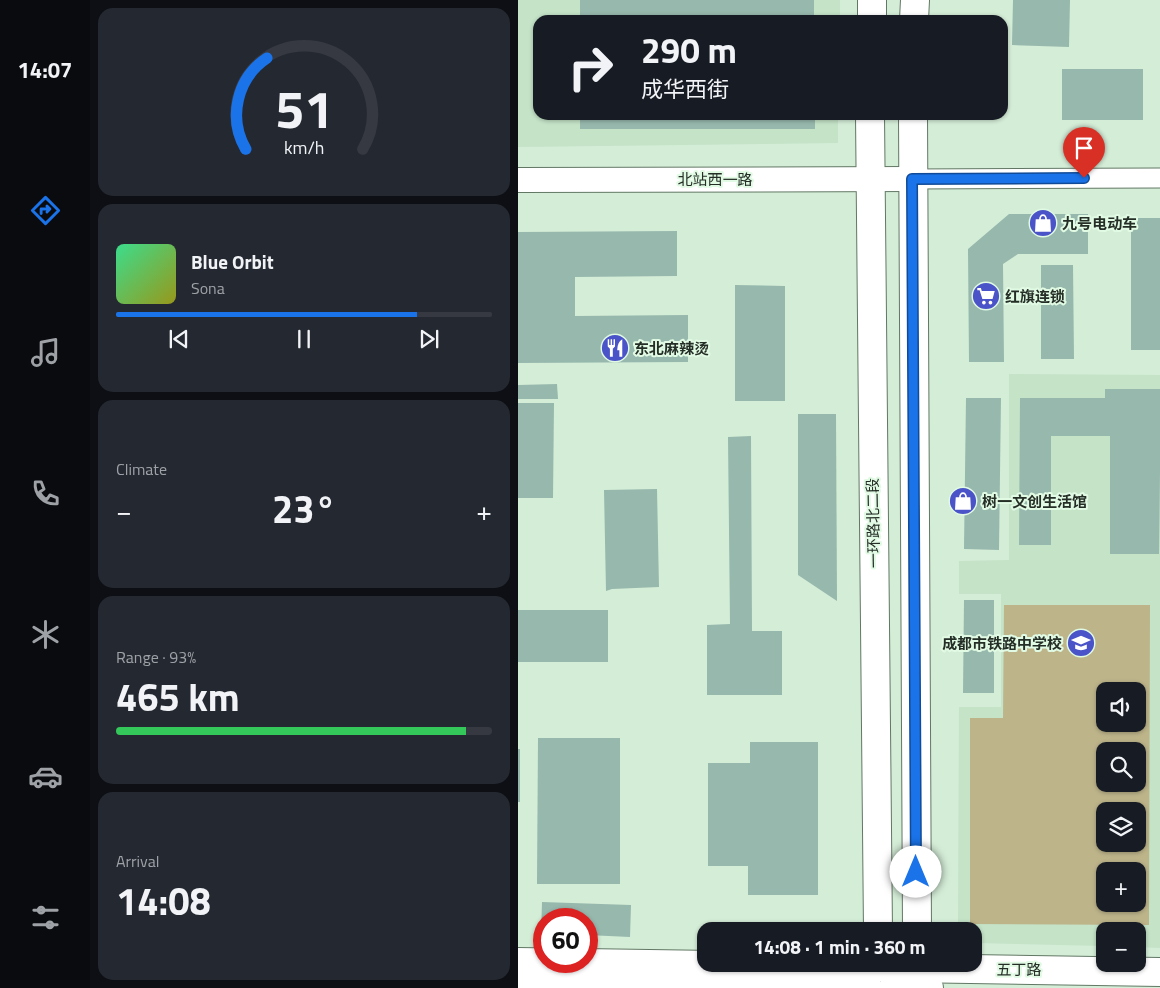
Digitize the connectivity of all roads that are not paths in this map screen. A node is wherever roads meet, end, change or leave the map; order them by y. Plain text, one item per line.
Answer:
1 (872, 0) edge
2 (914, 0) edge
3 (872, 15) edge
4 (914, 15) edge
5 (870, 120) edge
6 (913, 120) edge
7 (1160, 178) edge
8 (870, 179) junction
9 (912, 179) junction
10 (518, 180) edge
11 (878, 922) edge
12 (917, 922) edge
13 (518, 962) edge
14 (1160, 972) edge
15 (879, 979) edge
16 (919, 979) edge
17 (518, 983) edge

1 - 3 main road
2 - 4 main road
5 - 8 main road, 一环路北二段
6 - 9 main road
7 - 9 street
8 - 9 street, 北站西一路
8 - 10 street, 北站西一路
8 - 11 main road, 一环路北二段
9 - 12 main road
13 - 15 main road
14 - 16 main road, 五丁路
15 - 16 main road, 五丁路
15 - 17 main road

